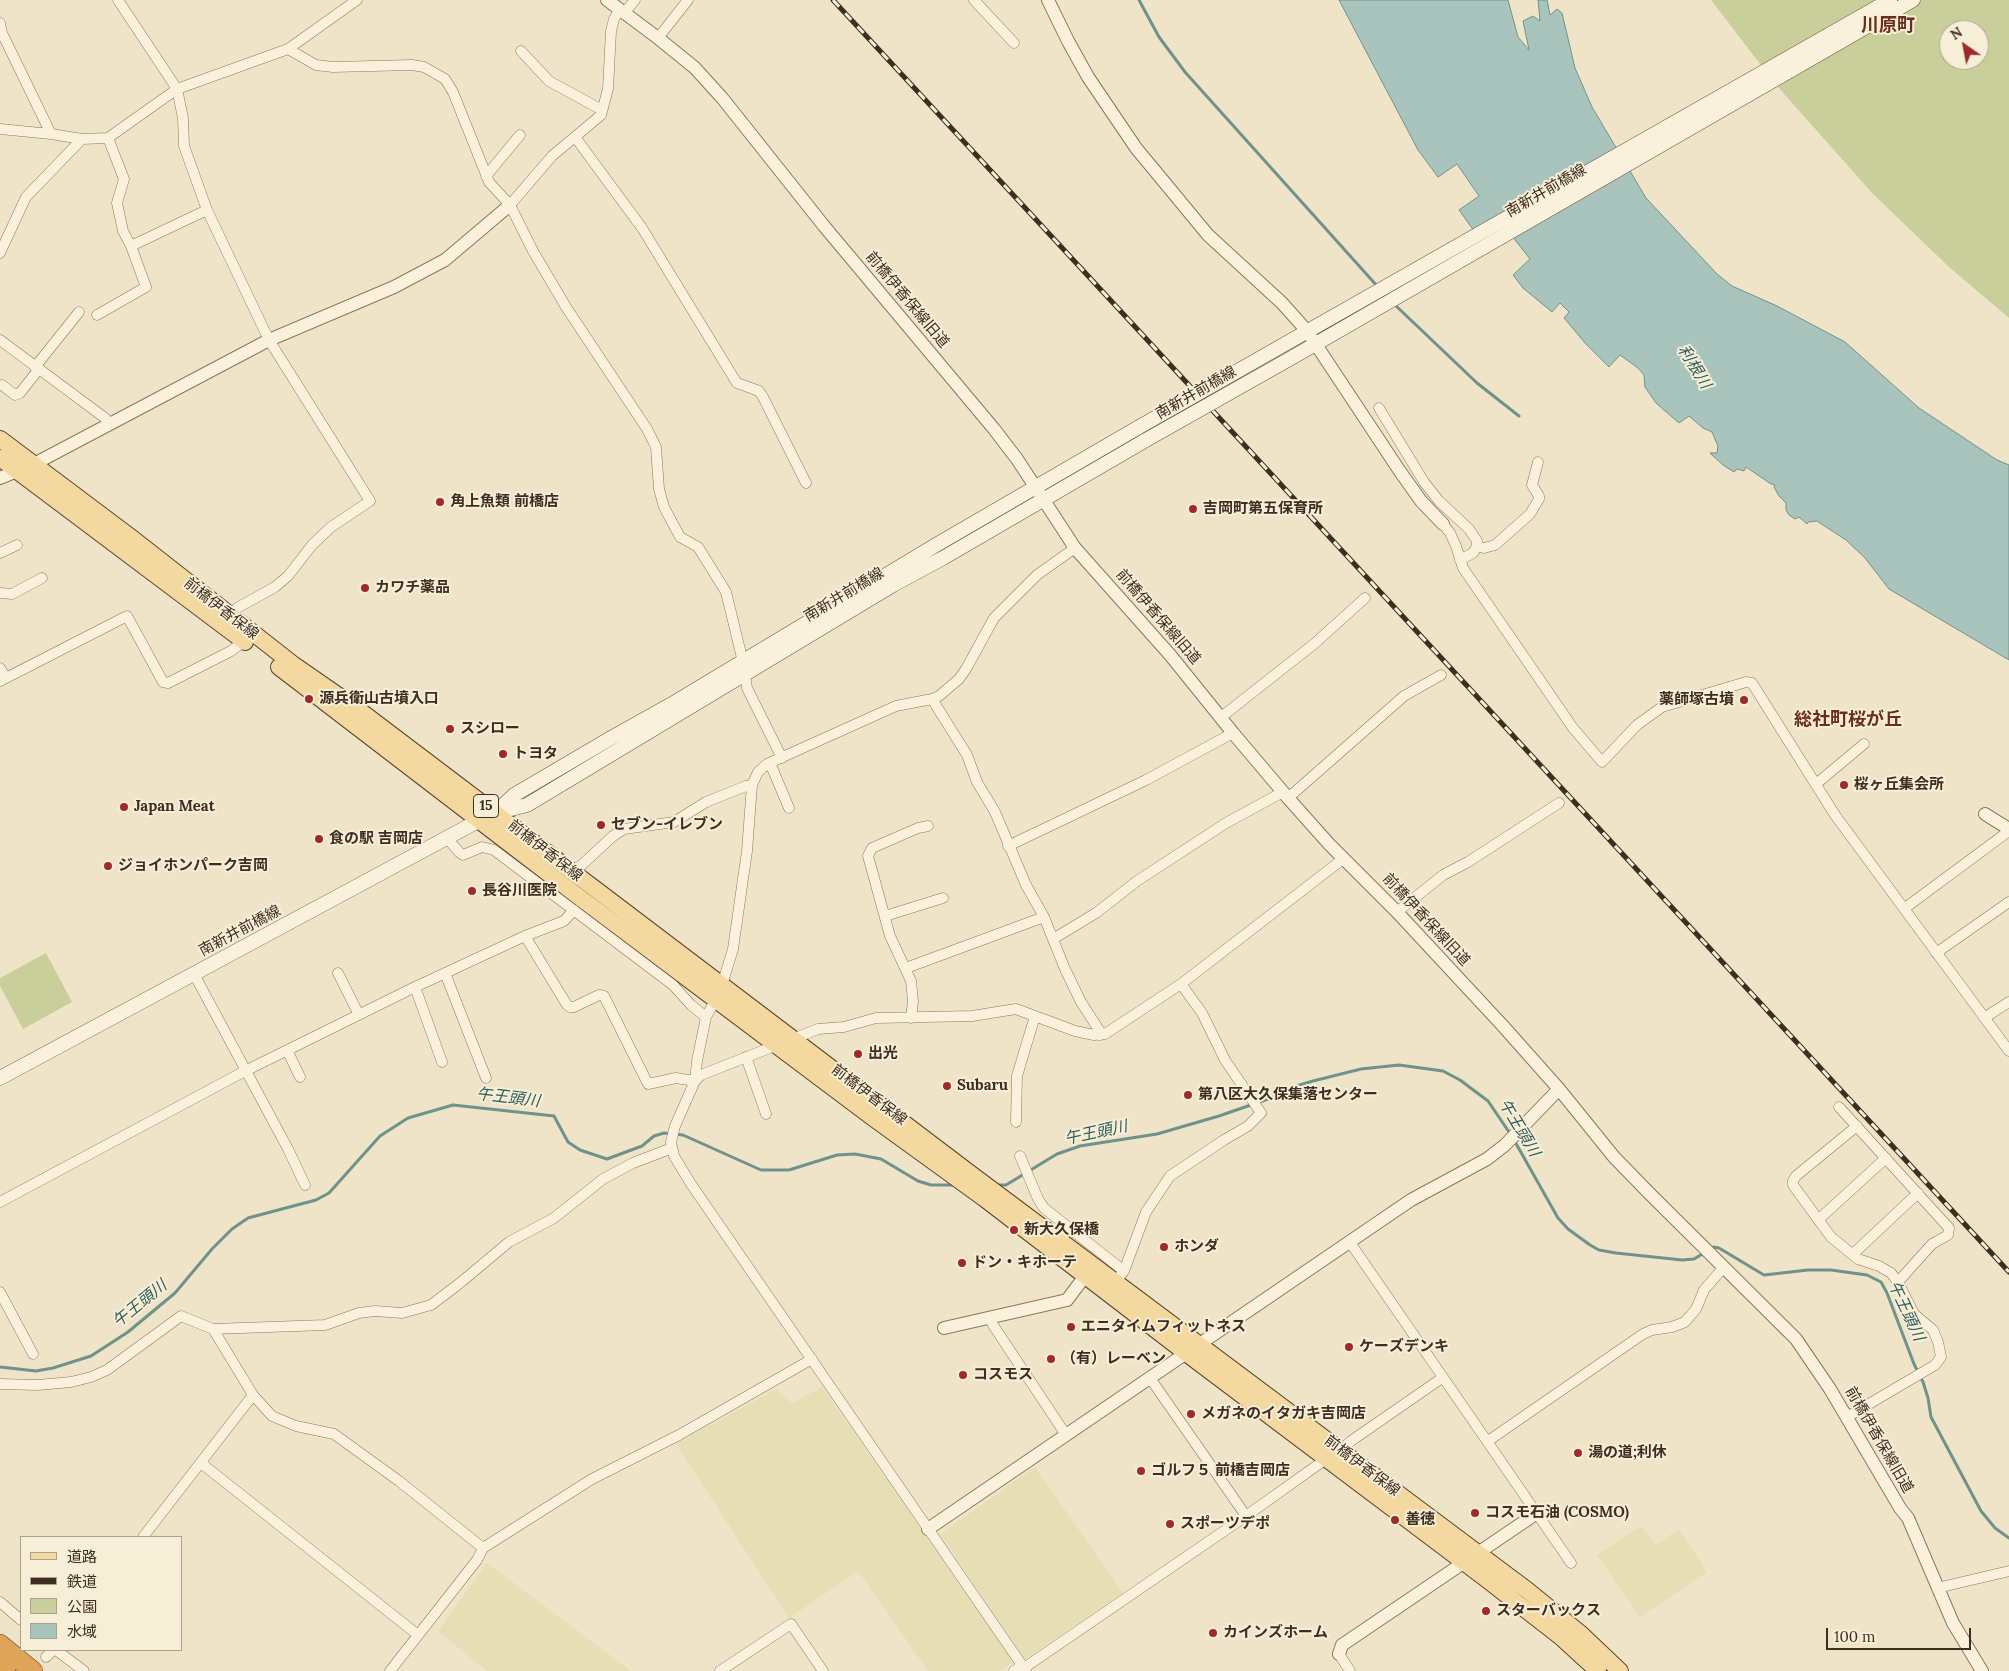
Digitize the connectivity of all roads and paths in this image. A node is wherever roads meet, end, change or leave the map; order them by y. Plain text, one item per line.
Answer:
1 (118, 0) edge
2 (357, 0) edge
3 (607, 0) edge
4 (635, 0) edge
5 (688, 0) edge
6 (974, 0) edge
7 (1048, 0) edge
8 (1890, 0) edge
9 (1913, 0) edge
10 (622, 11) junction
11 (0, 23) edge
12 (658, 38) junction
13 (1014, 43) dead end
14 (288, 50) junction
15 (521, 51) dead end
16 (177, 89) junction
17 (602, 110) junction
18 (0, 129) edge
19 (51, 134) junction
20 (520, 135) dead end
21 (108, 138) junction
22 (575, 138) junction
23 (82, 140) junction
24 (486, 176) junction
25 (510, 205) junction
26 (207, 210) junction
27 (131, 246) junction
28 (0, 253) edge
29 (79, 312) dead end
30 (97, 315) dead end
31 (1307, 331) junction
32 (0, 340) edge
33 (269, 340) junction
34 (1317, 343) junction
35 (37, 368) junction
36 (2, 385) dead end
37 (1379, 408) dead end
38 (110, 424) junction
39 (0, 439) edge
40 (0, 458) edge
41 (1538, 462) dead end
42 (34, 464) junction
43 (17, 470) junction
44 (0, 478) edge
45 (806, 483) dead end
46 (1034, 487) junction
47 (1042, 499) junction
48 (1443, 524) joint
49 (17, 544) dead end
50 (1477, 546) junction
51 (1075, 548) junction
52 (0, 553) edge
53 (1460, 560) junction
54 (42, 578) dead end
55 (0, 593) edge
56 (1365, 598) dead end
57 (230, 616) junction
58 (244, 641) junction
59 (0, 668) edge
60 (743, 668) junction
61 (1441, 675) dead end
62 (3, 679) edge
63 (932, 699) junction
64 (1220, 718) junction
65 (1233, 733) junction
66 (1864, 744) dead end
67 (782, 758) junction
68 (770, 763) junction
69 (1816, 784) junction
70 (752, 786) junction
71 (1286, 795) junction
72 (1560, 803) dead end
73 (789, 808) dead end
74 (495, 813) junction
75 (1985, 814) dead end
76 (480, 820) junction
77 (928, 826) dead end
78 (2009, 830) edge
79 (447, 838) junction
80 (1008, 846) junction
81 (1343, 859) junction
82 (573, 873) junction
83 (943, 898) dead end
84 (2009, 902) edge
85 (1905, 908) junction
86 (574, 910) junction
87 (1397, 912) junction
88 (885, 916) junction
89 (1044, 917) junction
90 (525, 936) junction
91 (1053, 939) junction
92 (1936, 953) junction
93 (906, 968) junction
94 (338, 973) dead end
95 (445, 973) junction
96 (194, 974) junction
97 (1181, 984) junction
98 (415, 987) junction
99 (719, 992) junction
100 (2009, 1002) edge
101 (359, 1015) junction
102 (1035, 1016) junction
103 (706, 1017) junction
104 (911, 1018) junction
105 (1984, 1018) junction
106 (1100, 1035) junction
107 (794, 1039) junction
108 (776, 1045) junction
109 (287, 1050) junction
110 (2009, 1051) edge
111 (746, 1057) junction
112 (442, 1062) dead end
113 (245, 1070) junction
114 (300, 1077) dead end
115 (0, 1078) edge
116 (486, 1078) dead end
117 (695, 1081) junction
118 (1559, 1089) junction
119 (1839, 1106) dead end
120 (766, 1114) dead end
121 (1016, 1122) dead end
122 (1857, 1126) junction
123 (671, 1145) junction
124 (1020, 1156) dead end
125 (1886, 1158) junction
126 (305, 1185) dead end
127 (1918, 1193) junction
128 (993, 1198) junction
129 (0, 1202) edge
130 (1818, 1220) junction
131 (1349, 1241) junction
132 (1853, 1254) junction
133 (1723, 1268) junction
134 (1085, 1276) junction
135 (1120, 1276) junction
136 (1898, 1282) junction
137 (0, 1292) edge
138 (990, 1318) junction
139 (213, 1328) junction
140 (944, 1328) dead end
141 (1200, 1344) junction
142 (33, 1354) dead end
143 (1186, 1354) junction
144 (812, 1359) junction
145 (1150, 1378) junction
146 (1442, 1378) junction
147 (0, 1384) edge
148 (253, 1395) junction
149 (1847, 1417) junction
150 (1066, 1435) junction
151 (1488, 1441) junction
152 (1341, 1450) junction
153 (1325, 1458) junction
154 (201, 1463) junction
155 (1537, 1513) junction
156 (1246, 1516) junction
157 (928, 1529) junction
158 (144, 1536) edge
159 (484, 1548) junction
160 (1478, 1553) junction
161 (1465, 1562) junction
162 (1571, 1563) dead end
163 (2009, 1571) edge
164 (1937, 1588) junction
165 (0, 1602) edge
166 (20, 1619) edge
167 (418, 1635) junction
168 (0, 1644) edge
169 (52, 1652) edge
170 (1339, 1654) joint
171 (0, 1666) edge
172 (1022, 1669) edge
173 (1596, 1670) edge
174 (6, 1671) edge
175 (33, 1671) edge
176 (84, 1671) edge
177 (390, 1671) edge
178 (720, 1671) edge
179 (823, 1671) edge
180 (1350, 1671) edge
181 (1620, 1671) edge
182 (1982, 1671) edge

1 - 16 street
2 - 14 street
3 - 10 street, 前橋伊香保線旧道
4 - 10 street
5 - 12 street
6 - 13 street
7 - 31 street
8 - 31 main road, 南新井前橋線
9 - 34 main road, 南新井前橋線
10 - 12 street, 前橋伊香保線旧道
10 - 17 street
11 - 19 street
12 - 46 street, 前橋伊香保線旧道
14 - 16 street
14 - 24 street
15 - 17 street
16 - 21 street
16 - 26 street
17 - 22 street
18 - 19 street
19 - 23 street
20 - 24 street
21 - 23 street
21 - 27 street
22 - 25 street
22 - 45 street
23 - 28 street
24 - 25 street
25 - 33 street
25 - 60 street
26 - 27 street
26 - 33 street
27 - 30 street
29 - 35 street
31 - 34 street
31 - 46 main road, 南新井前橋線, bridge
32 - 35 street
33 - 38 street
33 - 57 street
34 - 47 main road, 南新井前橋線, bridge
34 - 48 street
35 - 36 street
35 - 38 street
37 - 50 street
38 - 42 street
39 - 42 main road, 前橋伊香保線 / 15
40 - 43 main road, 前橋伊香保線 / 15
41 - 50 street
42 - 43 street
42 - 57 main road, 前橋伊香保線 / 15
43 - 44 street
43 - 58 main road, 前橋伊香保線 / 15
46 - 47 street, 前橋伊香保線旧道
46 - 60 main road, 南新井前橋線
47 - 51 street, 前橋伊香保線旧道
47 - 60 main road, 南新井前橋線
48 - 53 street
49 - 52 street
50 - 53 street
51 - 63 street
51 - 64 street, 前橋伊香保線旧道
53 - 69 street
54 - 55 street
56 - 64 street
57 - 74 main road, 前橋伊香保線 / 15
58 - 62 street
58 - 76 main road, 前橋伊香保線 / 15
59 - 62 street
60 - 67 street
60 - 74 main road, 南新井前橋線
61 - 71 street
63 - 67 street
63 - 80 street
64 - 65 street, 前橋伊香保線旧道
65 - 71 street, 前橋伊香保線旧道
65 - 80 street
66 - 69 street
67 - 68 street
68 - 70 street
68 - 73 street
69 - 85 street
70 - 82 street
70 - 99 street
71 - 81 street, 前橋伊香保線旧道
71 - 91 street
72 - 87 street
74 - 76 main road, 南新井前橋線
74 - 82 main road, 前橋伊香保線 / 15
75 - 78 street
76 - 79 main road, 南新井前橋線
76 - 99 main road, 前橋伊香保線 / 15
77 - 88 street
78 - 85 street
79 - 86 street
79 - 96 main road, 南新井前橋線
80 - 89 street
81 - 87 street, 前橋伊香保線旧道
81 - 97 street
82 - 99 main road, 前橋伊香保線 / 15
83 - 88 street
84 - 92 street
85 - 92 street
86 - 90 street
86 - 103 street
87 - 118 street, 前橋伊香保線旧道
88 - 93 street
89 - 91 street
89 - 93 street
90 - 95 street
90 - 117 street
91 - 106 street
92 - 105 street
93 - 104 street
94 - 101 street
95 - 98 street
95 - 116 street
96 - 113 street
96 - 115 main road, 南新井前橋線
97 - 106 street
97 - 135 street
98 - 101 street
98 - 112 street
99 - 103 street
99 - 107 main road, 前橋伊香保線 / 15
99 - 108 main road, 前橋伊香保線 / 15
100 - 105 street
101 - 109 street
102 - 104 street
102 - 106 street
102 - 121 street
103 - 117 street
104 - 107 street
105 - 110 street
107 - 108 street
107 - 128 main road, 前橋伊香保線 / 15
108 - 111 street
108 - 128 main road, 前橋伊香保線 / 15
109 - 113 street
109 - 114 street
111 - 117 street
111 - 120 street
113 - 126 street
113 - 129 street
117 - 123 street
118 - 131 street
118 - 133 street, 前橋伊香保線旧道
119 - 122 street
122 - 125 street
122 - 130 street
123 - 139 street
123 - 144 street
124 - 135 street
125 - 127 street
125 - 130 street
127 - 132 street
127 - 136 street
128 - 134 main road, 前橋伊香保線 / 15
128 - 135 main road, 前橋伊香保線 / 15
130 - 132 street
131 - 141 street
131 - 146 street
132 - 136 street
133 - 149 street, 前橋伊香保線旧道
133 - 151 street
134 - 138 street
134 - 143 main road, 前橋伊香保線 / 15
135 - 141 main road, 前橋伊香保線 / 15
136 - 149 street
137 - 142 street
138 - 140 street
138 - 150 street
139 - 147 street
139 - 148 street
141 - 143 street
141 - 152 main road, 前橋伊香保線 / 15
143 - 145 street
143 - 153 main road, 前橋伊香保線 / 15
144 - 157 street
144 - 159 street
145 - 150 street
145 - 156 street
146 - 151 street
146 - 152 street
148 - 154 street
148 - 159 street
149 - 164 street, 前橋伊香保線旧道
150 - 157 street
151 - 155 street
152 - 160 main road, 前橋伊香保線 / 15
153 - 156 street
153 - 161 main road, 前橋伊香保線 / 15
154 - 158 street
154 - 167 street
155 - 160 street
155 - 162 street
156 - 172 street
157 - 172 street
159 - 167 street
160 - 161 street
160 - 181 main road, 前橋伊香保線 / 15
161 - 170 street
161 - 173 main road, 前橋伊香保線 / 15
163 - 164 street
164 - 182 street, 前橋伊香保線旧道
165 - 166 street
167 - 177 street
168 - 175 highway
169 - 176 street
170 - 180 street
171 - 174 highway
178 - 179 street

